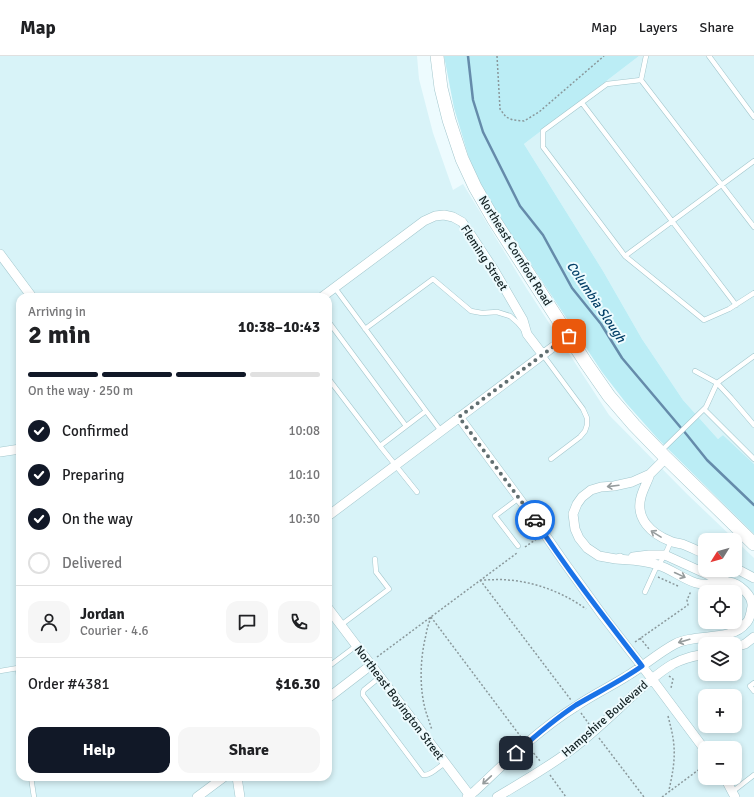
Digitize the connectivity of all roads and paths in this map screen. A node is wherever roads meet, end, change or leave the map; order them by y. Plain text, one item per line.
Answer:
1 (437, 56) edge
2 (497, 56) edge
3 (604, 56) edge
4 (646, 56) edge
5 (709, 56) edge
6 (641, 80) junction
7 (582, 103) junction
8 (754, 117) edge
9 (754, 161) edge
10 (722, 185) junction
11 (672, 221) junction
12 (754, 227) edge
13 (0, 254) edge
14 (625, 256) junction
15 (335, 288) junction
16 (29, 293) edge
17 (328, 293) edge
18 (754, 293) edge
19 (736, 304) junction
20 (332, 326) edge
21 (365, 328) junction
22 (527, 334) junction
23 (569, 336) junction
24 (543, 354) junction
25 (754, 356) edge
26 (695, 371) dead end
27 (332, 383) edge
28 (718, 383) junction
29 (704, 409) junction
30 (426, 411) junction
31 (459, 417) junction
32 (754, 425) edge
33 (406, 426) junction
34 (441, 431) junction
35 (380, 446) junction
36 (16, 450) edge
37 (0, 452) edge
38 (663, 455) junction
39 (551, 459) dead end
40 (754, 459) edge
41 (395, 465) junction
42 (650, 474) junction
43 (417, 492) dead end
44 (519, 498) junction
45 (332, 513) edge
46 (541, 535) junction
47 (671, 541) junction
48 (754, 544) edge
49 (518, 546) dead end
50 (524, 548) dead end
51 (698, 551) edge
52 (518, 552) dead end
53 (665, 555) junction
54 (375, 559) dead end
55 (616, 559) junction
56 (658, 565) junction
57 (698, 571) edge
58 (742, 572) edge
59 (653, 574) junction
60 (711, 577) edge
61 (754, 578) edge
62 (480, 580) junction
63 (694, 582) junction
64 (678, 586) dead end
65 (645, 592) dead end
66 (590, 612) dead end
67 (332, 613) edge
68 (431, 617) junction
69 (341, 625) junction
70 (754, 637) edge
71 (640, 638) junction
72 (633, 643) dead end
73 (742, 645) edge
74 (356, 646) junction
75 (698, 655) edge
76 (654, 657) junction
77 (332, 664) edge
78 (370, 664) junction
79 (642, 666) junction
80 (16, 668) edge
81 (664, 670) junction
82 (0, 671) edge
83 (380, 677) junction
84 (652, 679) junction
85 (754, 683) edge
86 (754, 691) edge
87 (670, 692) dead end
88 (332, 695) edge
89 (572, 701) dead end
90 (673, 707) junction
91 (579, 711) dead end
92 (590, 726) dead end
93 (598, 737) dead end
94 (522, 738) dead end
95 (428, 740) junction
96 (698, 741) edge
97 (530, 749) dead end
98 (444, 763) junction
99 (541, 763) dead end
100 (698, 770) edge
101 (549, 774) dead end
102 (754, 775) edge
103 (32, 781) edge
104 (219, 781) edge
105 (238, 781) edge
106 (729, 785) edge
107 (670, 791) junction
108 (734, 794) edge
109 (469, 796) edge
110 (34, 797) edge
111 (197, 797) edge
112 (240, 797) edge
113 (496, 797) edge
114 (566, 797) edge
115 (644, 797) edge
116 (662, 797) edge

1 - 23 street, Northeast Cornfoot Road
2 - 3 path
4 - 6 lane
5 - 8 lane
6 - 7 lane
6 - 10 lane
7 - 11 lane
7 - 14 lane
9 - 10 lane
10 - 11 lane
10 - 12 lane
11 - 14 lane
11 - 19 lane
13 - 16 street
14 - 19 lane
15 - 17 street, Fleming Street
15 - 21 lane
15 - 22 street, Fleming Street
18 - 19 lane
20 - 33 lane
21 - 22 lane
21 - 30 lane
22 - 24 street, Fleming Street
23 - 24 street
23 - 38 street, Northeast Cornfoot Road
24 - 31 street
24 - 39 lane
25 - 28 lane
26 - 28 lane
27 - 35 lane
28 - 29 lane
28 - 32 lane
29 - 38 lane
29 - 40 lane
30 - 33 lane
30 - 34 lane
31 - 34 street
31 - 44 street
33 - 35 lane
34 - 41 street
35 - 41 lane
36 - 37 street
38 - 42 street
38 - 48 street, Northeast Cornfoot Road
41 - 43 lane
41 - 45 street
47 -> 42 street
42 -> 55 street
44 - 46 street
44 - 49 lane
46 - 50 path
46 - 79 street
47 - 51 street
47 - 53 lane
52 - 62 path
53 - 55 street
53 - 56 lane
53 - 57 street
54 - 69 lane
55 - 56 street
56 - 59 lane
56 -> 63 street
58 - 61 street
59 - 64 path
59 - 65 lane
60 - 63 street
60 -> 76 street, Hampshire Boulevard
62 - 66 path
62 - 68 path
62 - 89 path
63 - 71 path
67 - 69 street, Northeast Boyington Street
68 - 78 path
68 - 94 path
68 - 95 path
69 - 74 street, Northeast Boyington Street
70 - 73 street
71 - 72 path
71 - 76 path
74 - 77 lane
74 - 78 street, Northeast Boyington Street
75 - 81 street, Hampshire Boulevard
76 - 79 street, Hampshire Boulevard
78 - 83 street, Northeast Boyington Street
78 - 88 street
79 - 84 street
79 -> 109 street, Hampshire Boulevard
80 - 82 lane
81 - 84 street, Hampshire Boulevard
81 - 87 path
83 - 95 street, Northeast Boyington Street
83 - 98 lane
84 - 90 street
84 - 113 street, Hampshire Boulevard
85 - 86 lane
90 - 96 street
90 - 107 path
91 - 92 path
93 - 115 path
95 - 98 street, Northeast Boyington Street
97 - 99 path
98 - 109 street, Northeast Boyington Street
100 - 107 path
101 - 114 path
102 - 108 lane
103 - 110 lane
104 - 111 street
105 - 112 street
106 - 108 street
107 - 116 path

